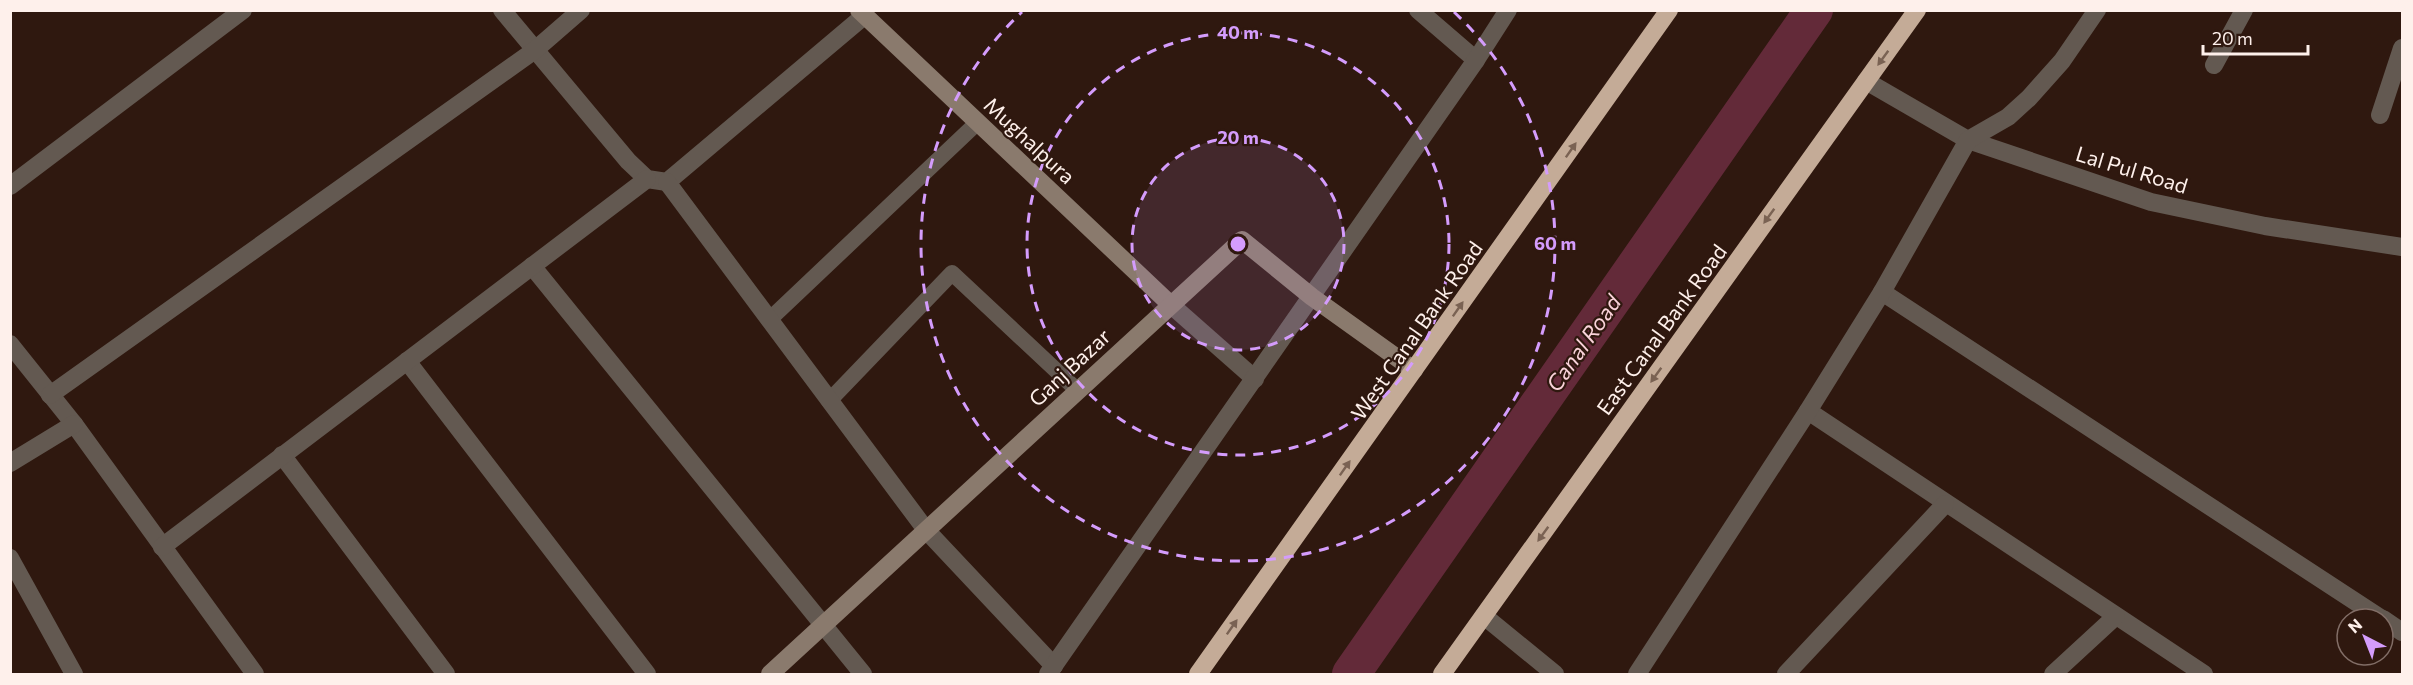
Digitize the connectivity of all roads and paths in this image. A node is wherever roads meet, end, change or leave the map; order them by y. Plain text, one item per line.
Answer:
1 (243, 10) edge
2 (502, 10) edge
3 (581, 10) edge
4 (1418, 10) edge
5 (1508, 10) edge
6 (1670, 10) edge
7 (1917, 10) edge
8 (2097, 10) edge
9 (2244, 10) edge
10 (862, 13) edge
11 (2403, 48) edge
12 (535, 50) junction
13 (1476, 60) junction
14 (2214, 65) dead end
15 (1866, 81) junction
16 (2380, 115) dead end
17 (978, 122) junction
18 (1968, 140) junction
19 (647, 179) junction
20 (667, 182) junction
21 (10, 186) edge
22 (2403, 247) edge
23 (532, 266) junction
24 (1882, 292) junction
25 (1312, 297) junction
26 (1170, 304) junction
27 (769, 320) junction
28 (10, 344) edge
29 (407, 361) junction
30 (1414, 370) junction
31 (1255, 379) junction
32 (1077, 390) junction
33 (50, 395) junction
34 (829, 401) junction
35 (1808, 411) junction
36 (74, 424) junction
37 (282, 455) junction
38 (10, 463) edge
39 (1945, 504) junction
40 (926, 530) junction
41 (162, 547) junction
42 (10, 558) edge
43 (2365, 607) edge
44 (1484, 616) junction
45 (2116, 616) junction
46 (822, 626) junction
47 (1051, 670) edge
48 (74, 675) edge
49 (255, 675) edge
50 (446, 675) edge
51 (647, 675) edge
52 (770, 675) edge
53 (863, 675) edge
54 (1198, 675) edge
55 (1442, 675) edge
56 (1555, 675) edge
57 (1636, 675) edge
58 (1786, 675) edge
59 (2053, 675) edge
60 (2204, 675) edge

1 - 21 street
2 - 12 street
3 - 12 street
4 - 13 street
5 - 13 street
30 -> 6 highway, West Canal Bank Road
7 -> 15 highway, East Canal Bank Road
8 - 18 street
9 - 14 street
10 - 17 street, Mughalpura
10 - 20 street
11 - 16 street
12 - 19 street
12 - 33 street
13 - 25 street
15 - 18 street, Lal Pul Road
15 -> 44 highway, East Canal Bank Road
17 - 26 street, Mughalpura
17 - 27 lane
18 - 22 street, Lal Pul Road
18 - 24 street
19 - 20 street
19 - 23 street
20 - 27 street
23 - 29 street
23 - 46 street
24 - 35 street
24 - 43 street
25 - 26 street, Ganj Bazar
25 - 30 street, Ganj Bazar
25 - 31 street
26 - 31 street
26 - 32 street, Ganj Bazar
27 - 34 street
28 - 33 street
29 - 37 street
29 - 51 street
54 -> 30 highway, West Canal Bank Road
31 - 47 street
32 - 34 lane
32 - 40 street, Ganj Bazar
33 - 36 street
34 - 40 street
35 - 39 street
35 - 57 street
36 - 38 street
36 - 41 street
37 - 41 street
37 - 50 street
39 - 45 street
39 - 58 street
40 - 46 street, Ganj Bazar
40 - 47 street
41 - 49 street
42 - 48 street
44 - 55 highway, East Canal Bank Road
44 - 56 street
45 - 59 street
45 - 60 street
46 - 52 street, Ganj Bazar
46 - 53 street

